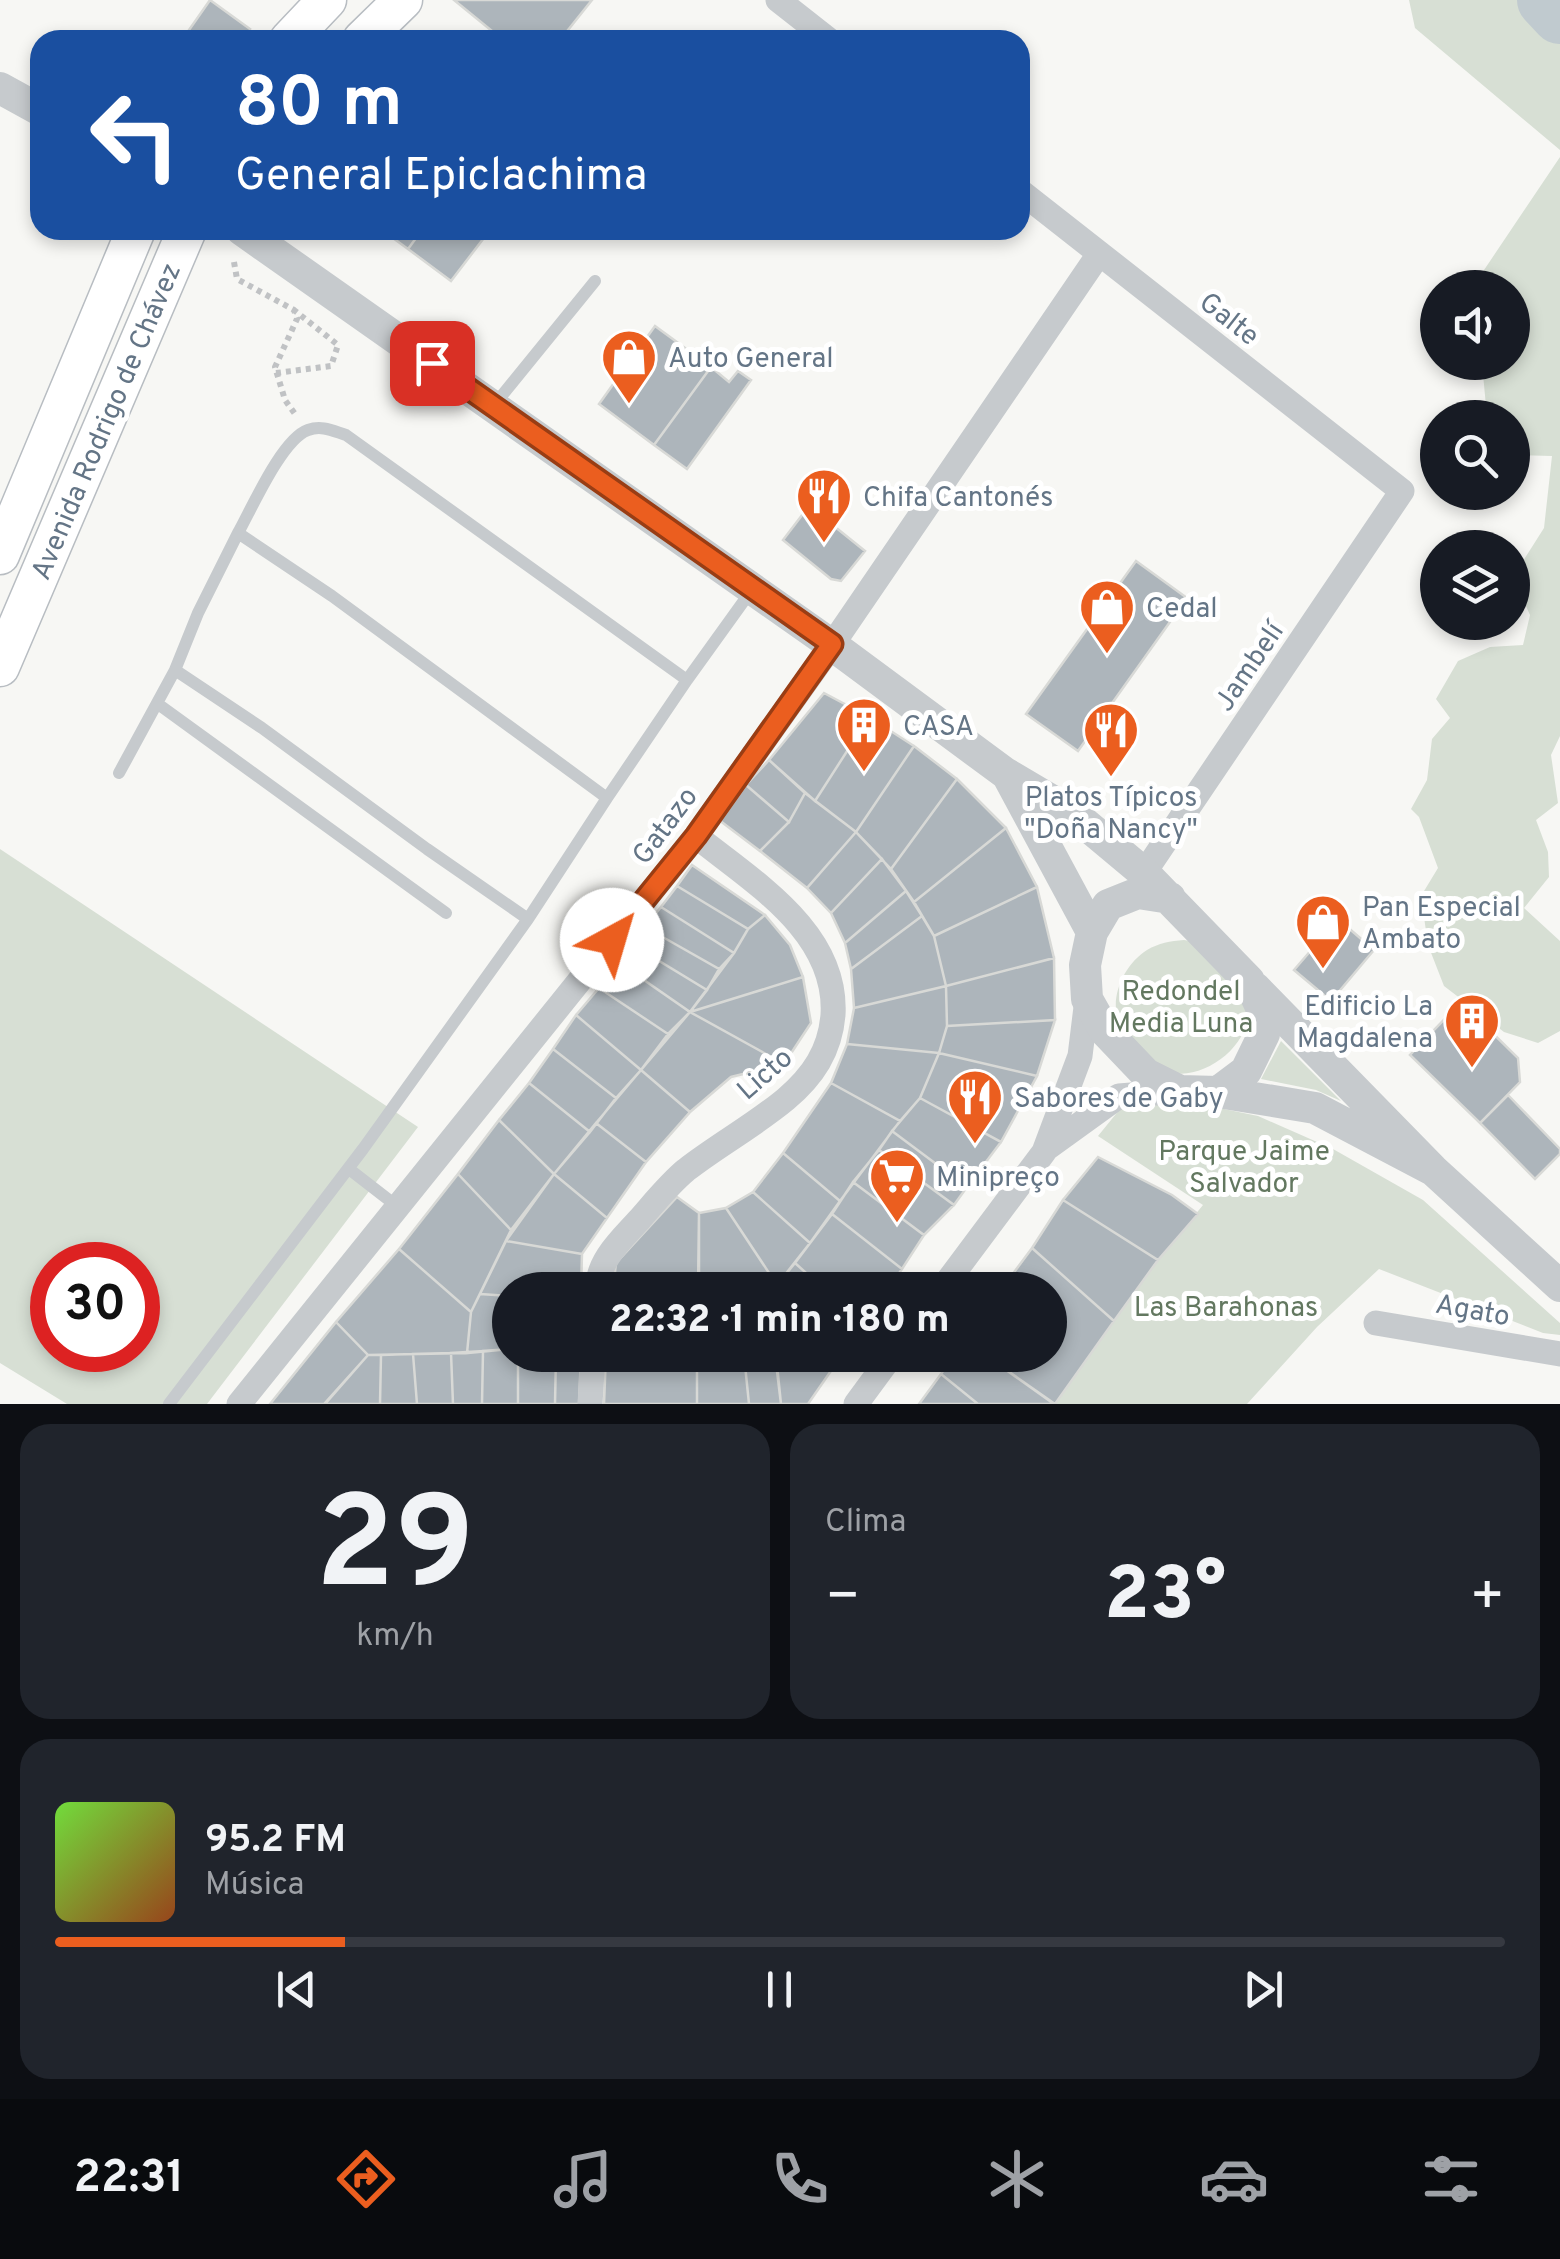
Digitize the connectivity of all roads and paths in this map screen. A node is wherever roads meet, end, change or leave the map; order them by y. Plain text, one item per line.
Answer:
1 (327, 0) edge
2 (403, 0) edge
3 (778, 0) edge
4 (298, 30) edge
5 (372, 30) edge
6 (816, 30) edge
7 (0, 88) edge
8 (30, 104) edge
9 (1030, 199) edge
10 (132, 240) edge
11 (182, 240) edge
12 (256, 240) edge
13 (1099, 254) junction
14 (595, 280) dead end
15 (294, 310) dead end
16 (297, 319) dead end
17 (276, 373) junction
18 (494, 406) junction
19 (306, 430) junction
20 (1402, 491) joint
21 (238, 533) junction
22 (0, 556) edge
23 (752, 589) junction
24 (832, 644) junction
25 (0, 667) edge
26 (175, 670) junction
27 (688, 680) junction
28 (158, 704) junction
29 (1006, 772) junction
30 (120, 773) dead end
31 (607, 798) junction
32 (696, 836) junction
33 (1144, 873) junction
34 (1170, 898) junction
35 (446, 912) dead end
36 (528, 919) junction
37 (1092, 932) junction
38 (1249, 981) junction
39 (1088, 998) junction
40 (1180, 1091) junction
41 (1218, 1092) junction
42 (1044, 1152) junction
43 (348, 1168) junction
44 (1433, 1170) junction
45 (398, 1206) junction
46 (600, 1272) edge
47 (954, 1272) edge
48 (1560, 1286) edge
49 (1376, 1323) dead end
50 (1560, 1354) edge
51 (592, 1372) edge
52 (882, 1372) edge
53 (866, 1401) edge
54 (169, 1404) edge
55 (239, 1404) edge
56 (590, 1404) edge

1 - 4 main road
2 - 5 main road
3 - 6 street
7 - 8 street
9 - 13 street, Galte
10 - 22 main road, Avenida Rodrigo de Chávez
11 - 25 main road, Avenida Rodrigo de Chávez
12 - 18 street
13 - 20 street, Galte
13 - 24 street, Gatazo
14 - 18 lane
15 - 17 path
16 - 17 path
17 - 19 path
18 - 23 street
19 - 21 lane
19 - 27 lane
20 - 33 street, Jambelí
21 - 26 lane
21 - 31 lane
23 - 24 street
23 - 27 lane
24 - 29 street
24 - 32 street, Gatazo
26 - 28 lane
26 - 36 lane
27 - 31 lane
28 - 30 lane
28 - 35 lane
29 - 33 street
29 - 37 street
31 - 36 lane
32 - 45 street, Gatazo
32 - 46 street, Licto
33 - 34 street
34 - 37 street
34 - 38 street
36 - 43 lane
37 - 39 street
38 - 41 street
38 - 44 street
39 - 40 street
39 - 42 street
40 - 41 street
40 - 42 street
41 - 44 street
42 - 47 street
43 - 45 lane
43 - 54 lane
44 - 48 street
45 - 55 street, Gatazo
49 - 50 street, Agato
51 - 56 street
52 - 53 street

